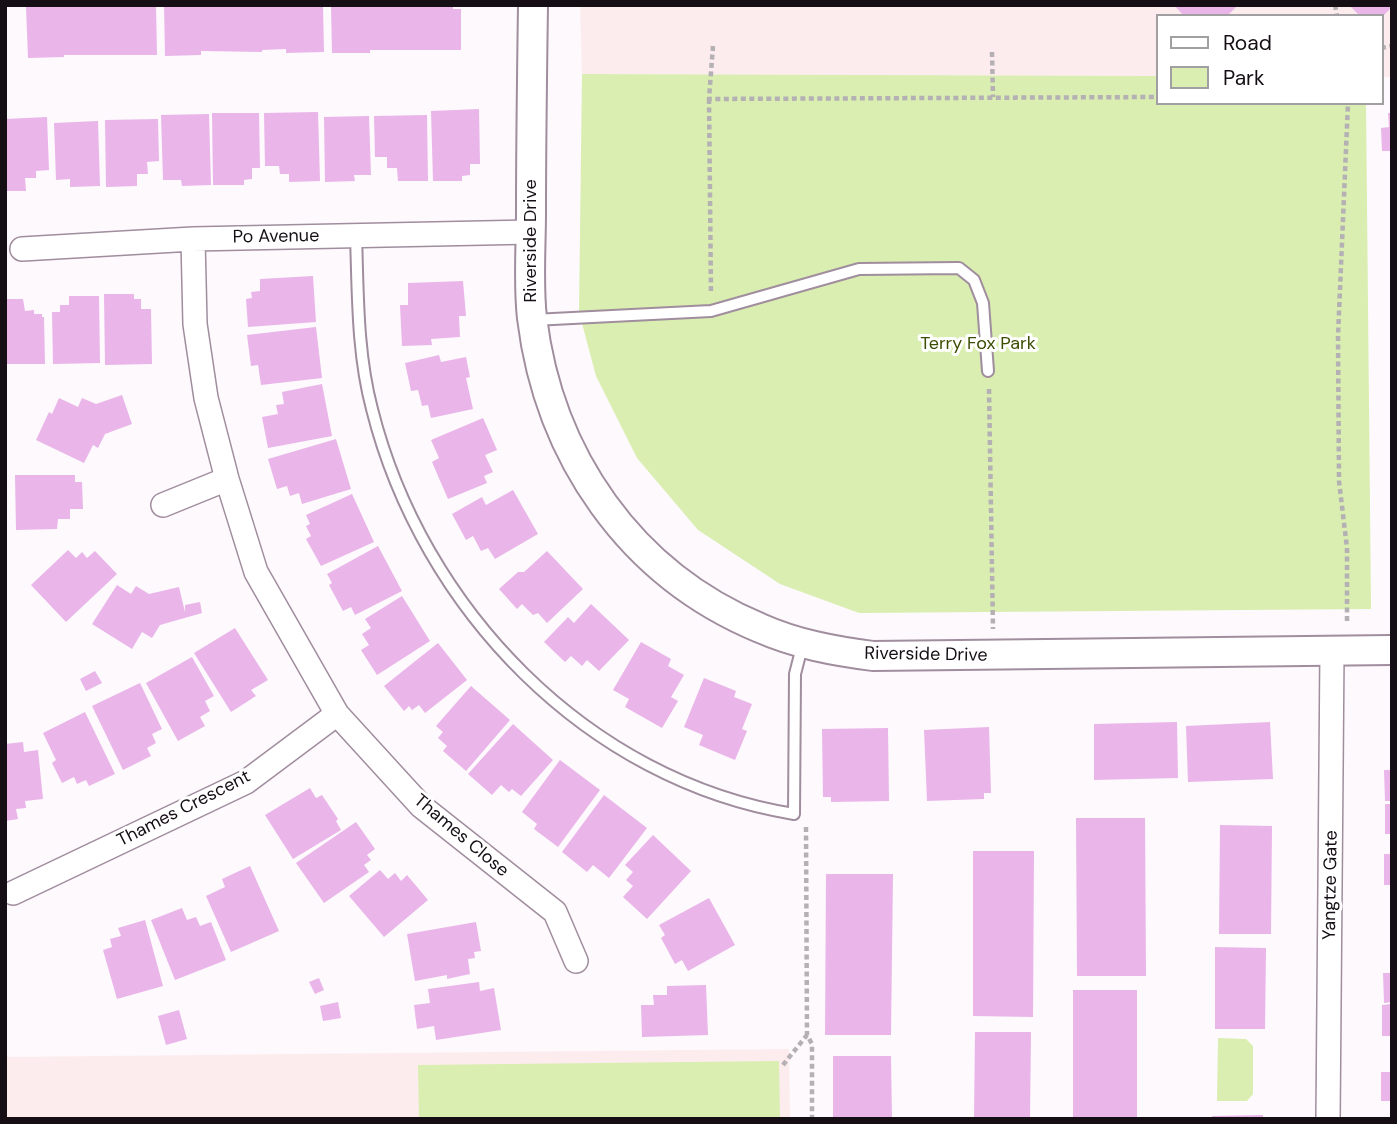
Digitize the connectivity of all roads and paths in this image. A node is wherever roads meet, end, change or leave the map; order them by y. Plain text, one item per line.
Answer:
1 (533, 5) edge
2 (713, 46) dead end
3 (992, 52) dead end
4 (993, 97) junction
5 (1156, 97) edge
6 (709, 99) junction
7 (1348, 105) edge
8 (531, 232) junction
9 (356, 236) junction
10 (193, 239) junction
11 (22, 249) dead end
12 (711, 311) junction
13 (533, 320) junction
14 (988, 371) joint
15 (227, 479) junction
16 (163, 505) dead end
17 (1347, 621) dead end
18 (993, 629) dead end
19 (803, 643) junction
20 (1392, 650) edge
21 (1332, 651) junction
22 (337, 714) junction
23 (794, 814) junction
24 (13, 893) dead end
25 (576, 961) dead end
26 (807, 1034) junction
27 (783, 1065) dead end
28 (811, 1119) edge
29 (1328, 1119) edge

1 - 8 street, Riverside Drive
2 - 6 path
3 - 4 path
4 - 5 path
4 - 6 path
6 - 12 path
7 - 17 path
8 - 9 street, Po Avenue
8 - 13 street, Riverside Drive
9 - 10 street, Po Avenue
9 - 23 lane
10 - 11 street, Po Avenue
10 - 15 street
12 - 13 lane
12 - 14 lane
13 - 19 street, Riverside Drive
14 - 18 path
15 - 16 street
15 - 22 street
19 - 21 street, Riverside Drive
19 - 23 lane
20 - 21 street, Riverside Drive
21 - 29 street, Yangtze Gate
22 - 24 street, Thames Crescent
22 - 25 street, Thames Close
23 - 26 path
26 - 27 path
26 - 28 path

